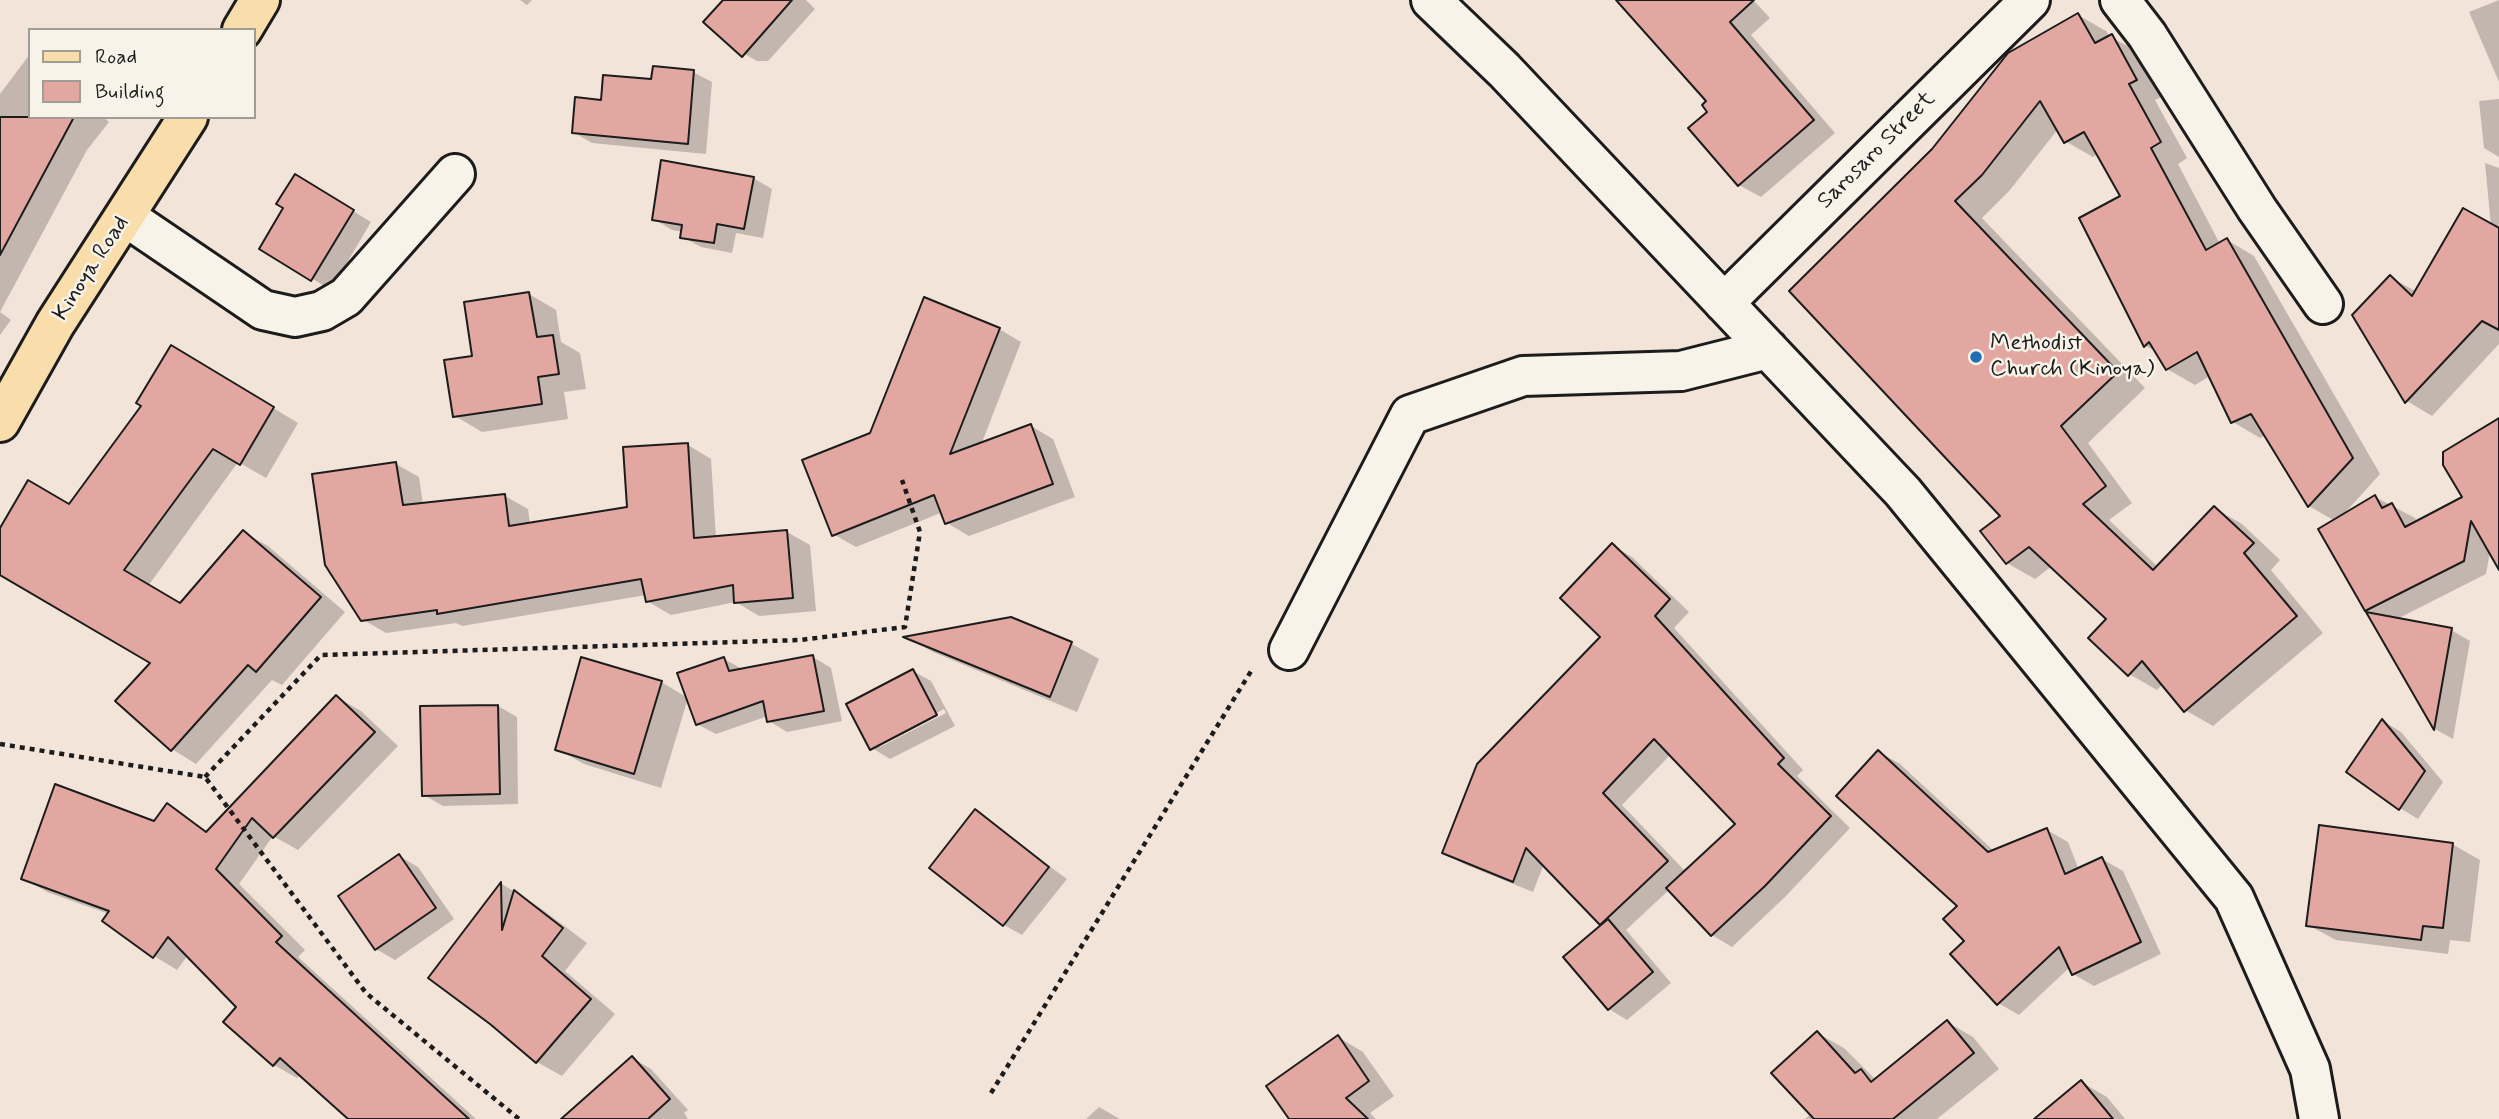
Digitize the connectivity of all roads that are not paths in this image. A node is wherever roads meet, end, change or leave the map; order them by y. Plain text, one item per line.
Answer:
1 (260, 0) edge
2 (1432, 0) edge
3 (2031, 0) edge
4 (2120, 0) edge
5 (243, 28) edge
6 (187, 119) edge
7 (455, 174) dead end
8 (126, 217) junction
9 (1724, 303) junction
10 (2323, 304) dead end
11 (1768, 349) junction
12 (0, 422) edge
13 (1289, 650) road end
14 (2319, 1119) edge

1 - 5 main road
2 - 9 street
3 - 9 street, Sarosaro Street
4 - 10 street
6 - 8 main road, Kinoya Road
7 - 8 street
8 - 12 main road, Kinoya Road
9 - 11 street
11 - 13 street
11 - 14 street

